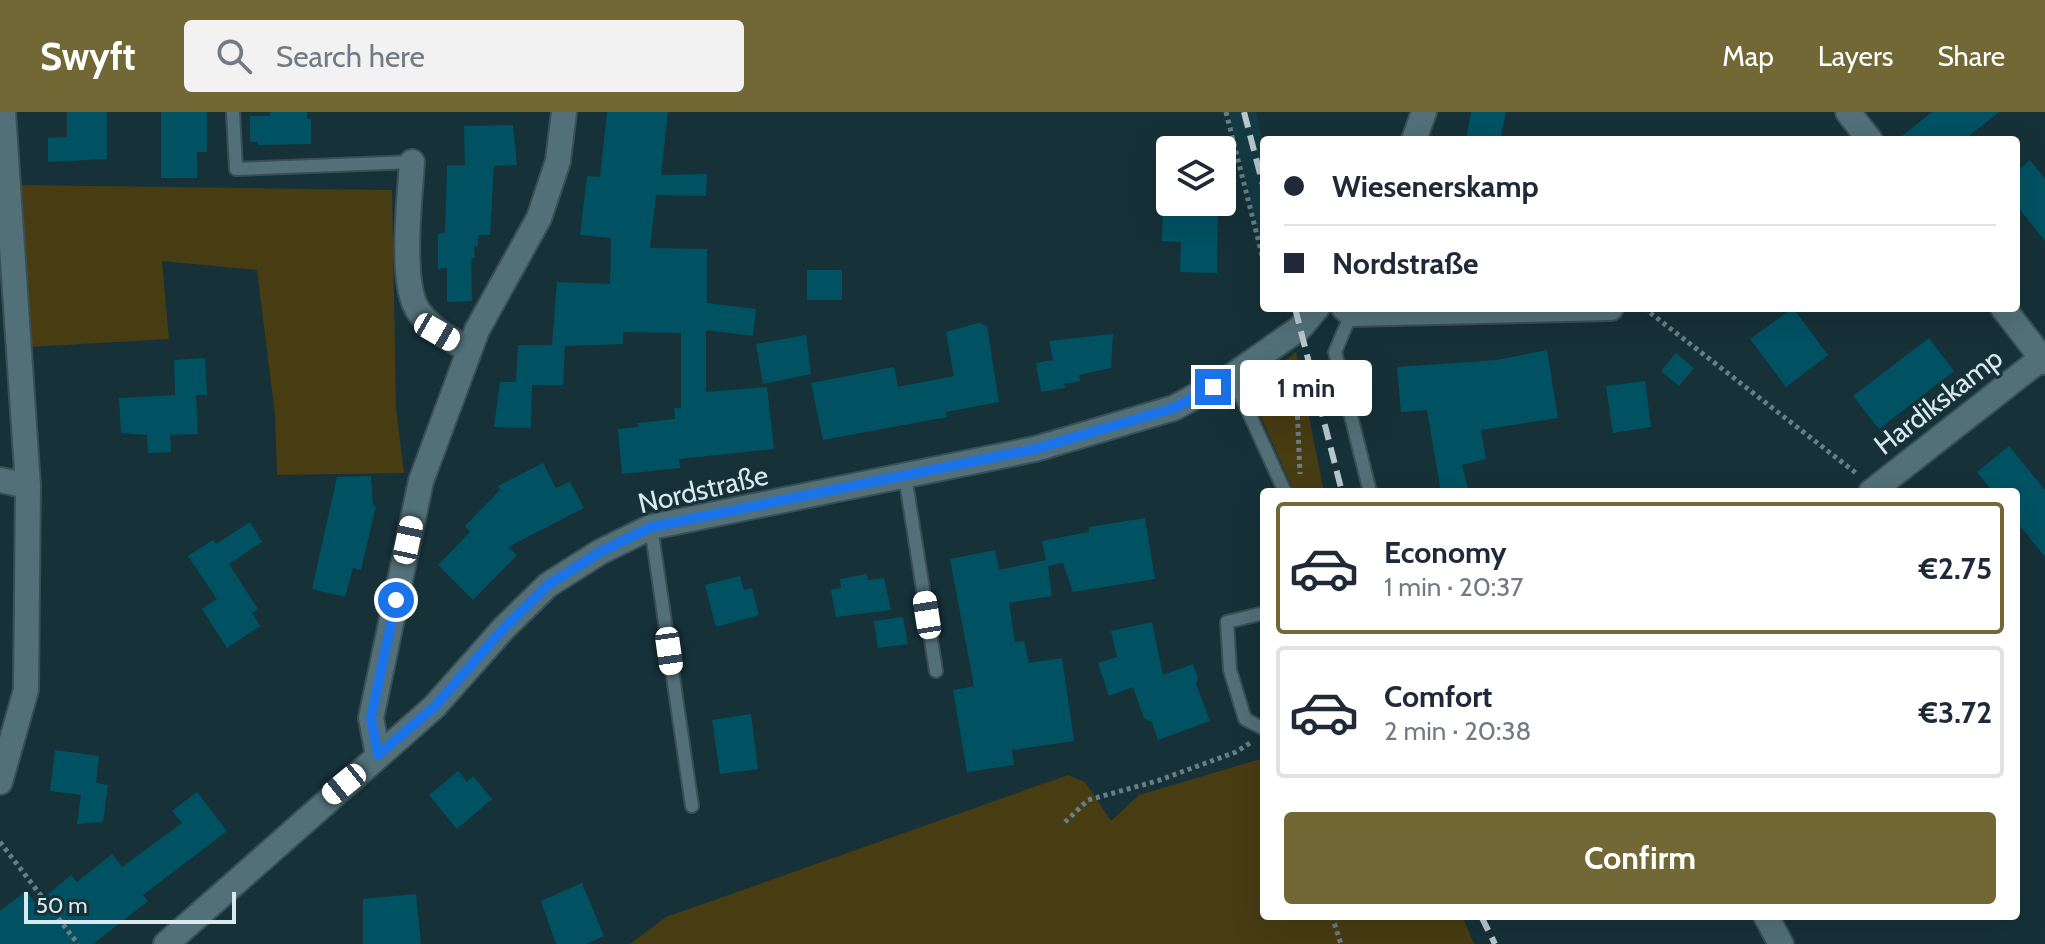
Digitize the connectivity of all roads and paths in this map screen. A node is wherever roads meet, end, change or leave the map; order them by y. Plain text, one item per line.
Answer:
1 (3, 112) edge
2 (233, 112) edge
3 (564, 112) edge
4 (1226, 112) edge
5 (1424, 112) edge
6 (1848, 112) edge
7 (1415, 136) edge
8 (1867, 136) edge
9 (412, 162) joint
10 (2, 167) edge
11 (1260, 247) edge
12 (1313, 312) edge
13 (1348, 312) edge
14 (1649, 312) edge
15 (2006, 312) edge
16 (1289, 336) junction
17 (469, 350) junction
18 (2043, 360) edge
19 (1232, 376) junction
20 (905, 476) junction
21 (0, 480) edge
22 (1301, 480) dead end
23 (28, 486) junction
24 (1283, 488) edge
25 (1369, 488) edge
26 (1870, 488) edge
27 (1876, 488) edge
28 (651, 527) junction
29 (1260, 614) edge
30 (936, 671) dead end
31 (1260, 733) edge
32 (1260, 735) edge
33 (378, 755) junction
34 (0, 782) edge
35 (692, 806) dead end
36 (1065, 822) dead end
37 (0, 842) edge
38 (1333, 920) edge
39 (1768, 920) edge
40 (78, 944) edge
41 (166, 944) edge
42 (1341, 944) edge
43 (1781, 944) edge

1 - 10 street
2 - 9 lane
3 - 17 street
4 - 11 path
5 - 7 street
6 - 8 street
9 - 17 street
10 - 23 street
12 - 16 street, Nordstraße
13 - 25 lane
14 - 26 path
15 - 18 street
16 - 19 street, Nordstraße
16 - 22 path
17 - 33 street
18 - 27 street, Hardikskamp
19 - 20 street, Nordstraße
19 - 24 lane
20 - 28 street, Nordstraße
20 - 30 lane
21 - 23 street
23 - 34 street
28 - 33 street, Nordstraße
28 - 35 lane
29 - 31 lane
32 - 36 path
33 - 41 street, Nordstraße
37 - 40 path
38 - 42 path
39 - 43 street

